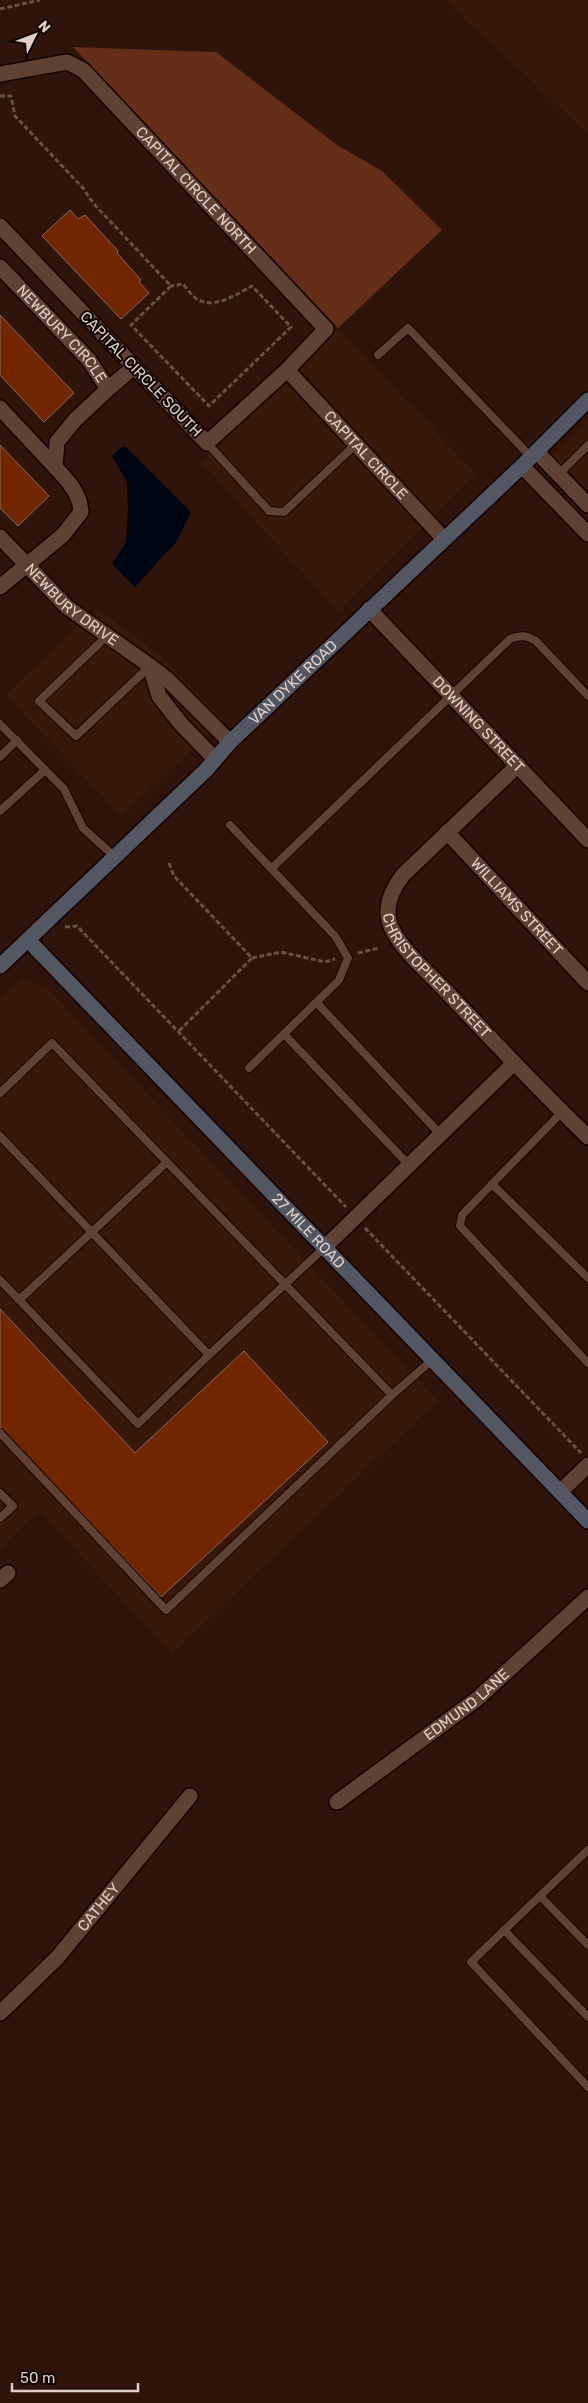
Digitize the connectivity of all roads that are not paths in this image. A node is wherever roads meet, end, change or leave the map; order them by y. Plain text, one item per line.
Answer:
1 (2, 74) edge
2 (0, 226) edge
3 (0, 267) edge
4 (378, 356) dead end
5 (134, 367) junction
6 (287, 370) junction
7 (108, 388) junction
8 (588, 400) edge
9 (0, 408) edge
10 (208, 443) junction
11 (356, 444) junction
12 (586, 451) edge
13 (530, 458) junction
14 (56, 467) junction
15 (559, 474) junction
16 (588, 505) edge
17 (588, 534) edge
18 (0, 538) edge
19 (444, 539) junction
20 (27, 565) junction
21 (0, 587) edge
22 (369, 609) junction
23 (107, 636) junction
24 (150, 666) junction
25 (451, 694) junction
26 (588, 696) edge
27 (0, 724) edge
28 (17, 740) junction
29 (230, 742) junction
30 (0, 757) edge
31 (215, 759) junction
32 (518, 765) junction
33 (46, 770) junction
34 (0, 811) edge
35 (230, 824) dead end
36 (446, 832) junction
37 (588, 840) edge
38 (116, 858) junction
39 (272, 868) junction
40 (28, 940) junction
41 (0, 966) edge
42 (588, 983) edge
43 (317, 1003) junction
44 (284, 1034) junction
45 (514, 1063) junction
46 (249, 1068) dead end
47 (0, 1093) edge
48 (562, 1112) junction
49 (440, 1134) junction
50 (0, 1136) edge
51 (588, 1137) edge
52 (167, 1162) junction
53 (409, 1164) junction
54 (492, 1184) junction
55 (92, 1232) junction
56 (324, 1248) junction
57 (588, 1278) edge
58 (0, 1280) edge
59 (285, 1284) junction
60 (19, 1300) junction
61 (209, 1355) junction
62 (432, 1360) junction
63 (588, 1363) edge
64 (392, 1395) junction
65 (0, 1433) edge
66 (585, 1460) edge
67 (0, 1492) edge
68 (560, 1492) junction
69 (0, 1518) edge
70 (588, 1522) edge
71 (588, 1597) edge
72 (190, 1796) dead end
73 (337, 1802) dead end
74 (588, 1850) edge
75 (540, 1896) junction
76 (504, 1930) junction
77 (588, 1945) edge
78 (0, 2013) edge
79 (588, 2017) edge
80 (588, 2087) edge

1 - 6 street, CAPITAL CIRCLE NORTH
2 - 5 street, CAPITAL CIRCLE SOUTH
3 - 7 street, NEWBURY CIRCLE
4 - 13 lane
5 - 7 street
5 - 10 street, CAPITAL CIRCLE SOUTH
6 - 10 street, CAPITAL CIRCLE SOUTH
6 - 11 street, CAPITAL CIRCLE
7 - 14 street, NEWBURY CIRCLE
8 - 13 street, VAN DYKE ROAD
9 - 14 street
10 - 11 lane
11 - 19 street, CAPITAL CIRCLE
12 - 15 lane
13 - 15 street
13 - 17 street
13 - 19 street, VAN DYKE ROAD
14 - 20 street
15 - 16 street
18 - 20 street, NEWBURY DRIVE
19 - 22 street, VAN DYKE ROAD
20 - 21 street
20 - 23 street, NEWBURY DRIVE
22 - 25 street, DOWNING STREET
22 - 29 street, VAN DYKE ROAD
23 - 24 street, NEWBURY DRIVE
23 - 24 lane
24 - 29 street, NEWBURY DRIVE
24 - 31 street
25 - 26 lane
25 - 32 street, DOWNING STREET
25 - 39 lane
27 - 28 lane
28 - 30 lane
28 - 33 lane
29 - 31 street, VAN DYKE ROAD
31 - 38 street, VAN DYKE ROAD
32 - 36 street, CHRISTOPHER STREET
32 - 37 street, DOWNING STREET
33 - 34 lane
33 - 38 lane
35 - 39 lane
36 - 42 street, WILLIAMS STREET
36 - 45 street, CHRISTOPHER STREET
38 - 40 street, VAN DYKE ROAD
39 - 43 lane
40 - 41 street, VAN DYKE ROAD
40 - 56 street, 27 MILE ROAD
43 - 44 lane
43 - 49 lane
44 - 46 lane
44 - 53 lane
45 - 48 street, CHRISTOPHER STREET
45 - 49 street
47 - 52 lane
48 - 51 street, CHRISTOPHER STREET
48 - 54 lane
49 - 53 street
50 - 55 lane
52 - 55 lane
52 - 59 lane
53 - 56 street
54 - 57 lane
54 - 63 lane
55 - 60 lane
55 - 61 lane
56 - 59 lane
56 - 62 street, 27 MILE ROAD
58 - 60 lane
59 - 61 lane
59 - 64 lane
60 - 61 lane
62 - 64 lane
62 - 68 street, 27 MILE ROAD
64 - 65 lane
66 - 68 street
67 - 69 lane
68 - 70 street, 27 MILE ROAD
71 - 73 street, EDMUND LANE
72 - 78 street, CATHEY
74 - 75 lane
75 - 76 lane
75 - 77 lane
76 - 79 lane
76 - 80 lane

